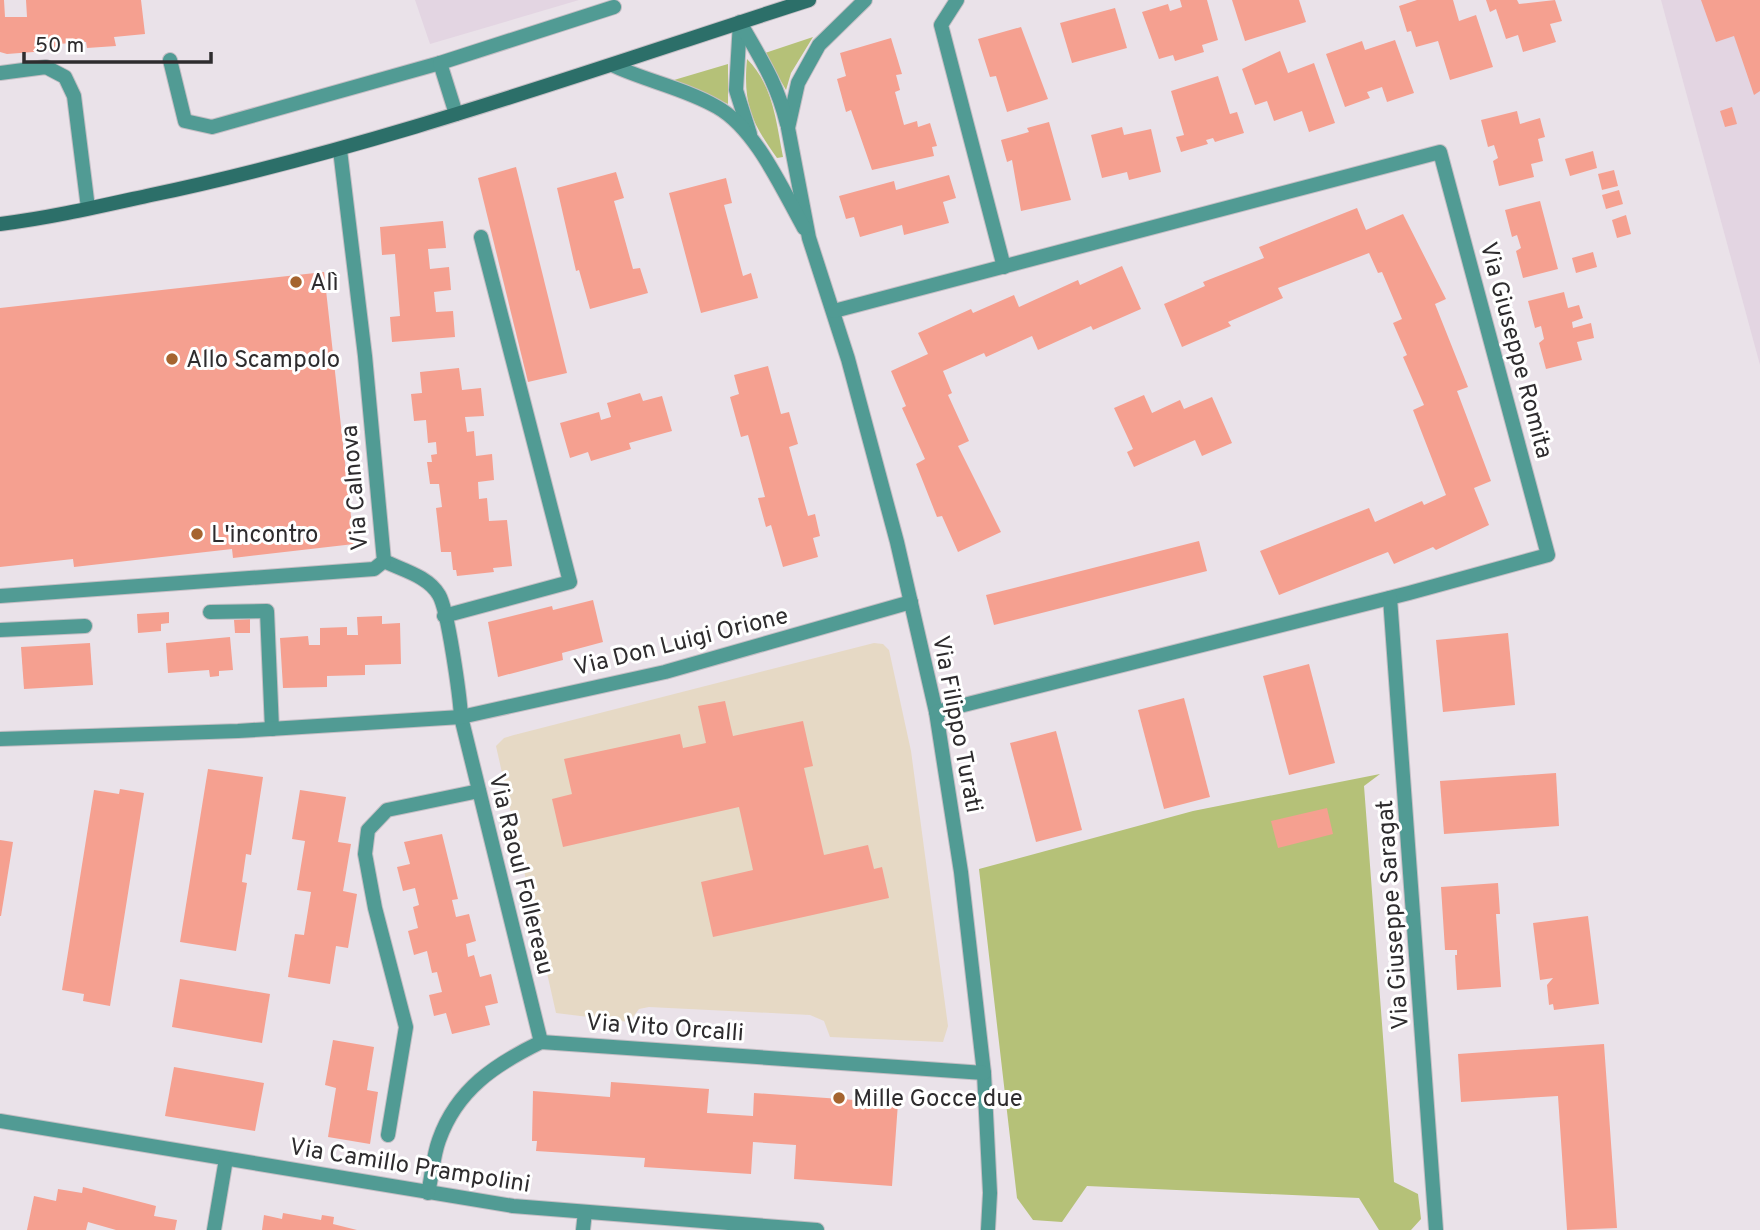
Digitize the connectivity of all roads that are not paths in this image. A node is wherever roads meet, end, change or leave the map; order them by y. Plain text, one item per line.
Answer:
1 (809, 0) edge
2 (865, 0) edge
3 (957, 0) edge
4 (614, 7) dead end
5 (740, 22) junction
6 (170, 60) dead end
7 (440, 63) junction
8 (612, 65) junction
9 (0, 73) edge
10 (456, 114) junction
11 (788, 128) junction
12 (753, 140) junction
13 (340, 150) junction
14 (88, 208) junction
15 (0, 224) edge
16 (481, 237) dead end
17 (809, 238) junction
18 (1004, 267) junction
19 (834, 311) junction
20 (384, 561) junction
21 (0, 596) edge
22 (1390, 597) junction
23 (911, 602) junction
24 (210, 612) dead end
25 (444, 616) junction
26 (85, 626) dead end
27 (0, 630) edge
28 (936, 712) junction
29 (461, 717) junction
30 (272, 729) junction
31 (0, 739) edge
32 (479, 791) junction
33 (541, 1042) junction
34 (984, 1073) junction
35 (0, 1121) edge
36 (388, 1135) dead end
37 (226, 1159) junction
38 (428, 1193) junction
39 (585, 1212) junction
40 (214, 1230) edge
41 (583, 1230) edge
42 (817, 1230) edge
43 (988, 1230) edge
44 (1436, 1230) edge

1 - 5 main road
2 - 11 street, Via Filippo Turati
3 - 18 street
4 - 7 street
5 - 8 main road
5 - 11 street, Via Filippo Turati
5 - 12 street, Via Filippo Turati
6 - 7 street
7 - 10 street
8 - 10 main road
8 - 12 street, Via Filippo Turati
9 - 14 street
10 - 13 main road
11 - 17 street, Via Filippo Turati
12 - 17 street, Via Filippo Turati
13 - 14 main road
13 - 20 street, Via Calnova
14 - 15 main road
16 - 25 street
17 - 19 street, Via Filippo Turati
18 - 19 street, Via Giuseppe Romita
18 - 22 street, Via Giuseppe Romita
19 - 23 street, Via Filippo Turati
20 - 21 street, Via Calnova
20 - 25 street
22 - 28 street, Via Giuseppe Romita
22 - 44 street, Via Giuseppe Saragat
23 - 28 street, Via Filippo Turati
23 - 29 street, Via Don Luigi Orione
24 - 30 street
25 - 29 street
26 - 27 street
28 - 34 street, Via Filippo Turati
29 - 30 street, Via Don Luigi Orione
29 - 32 street, Via Raoul Follereau
30 - 31 street, Via Don Luigi Orione
32 - 33 street, Via Raoul Follereau
32 - 36 street
33 - 34 street, Via Vito Orcalli
33 - 38 street
34 - 43 street, Via Filippo Turati
35 - 37 street, Via Camillo Prampolini
37 - 38 street, Via Camillo Prampolini
37 - 40 street
38 - 39 street, Via Camillo Prampolini
39 - 41 street
39 - 42 street, Via Camillo Prampolini

